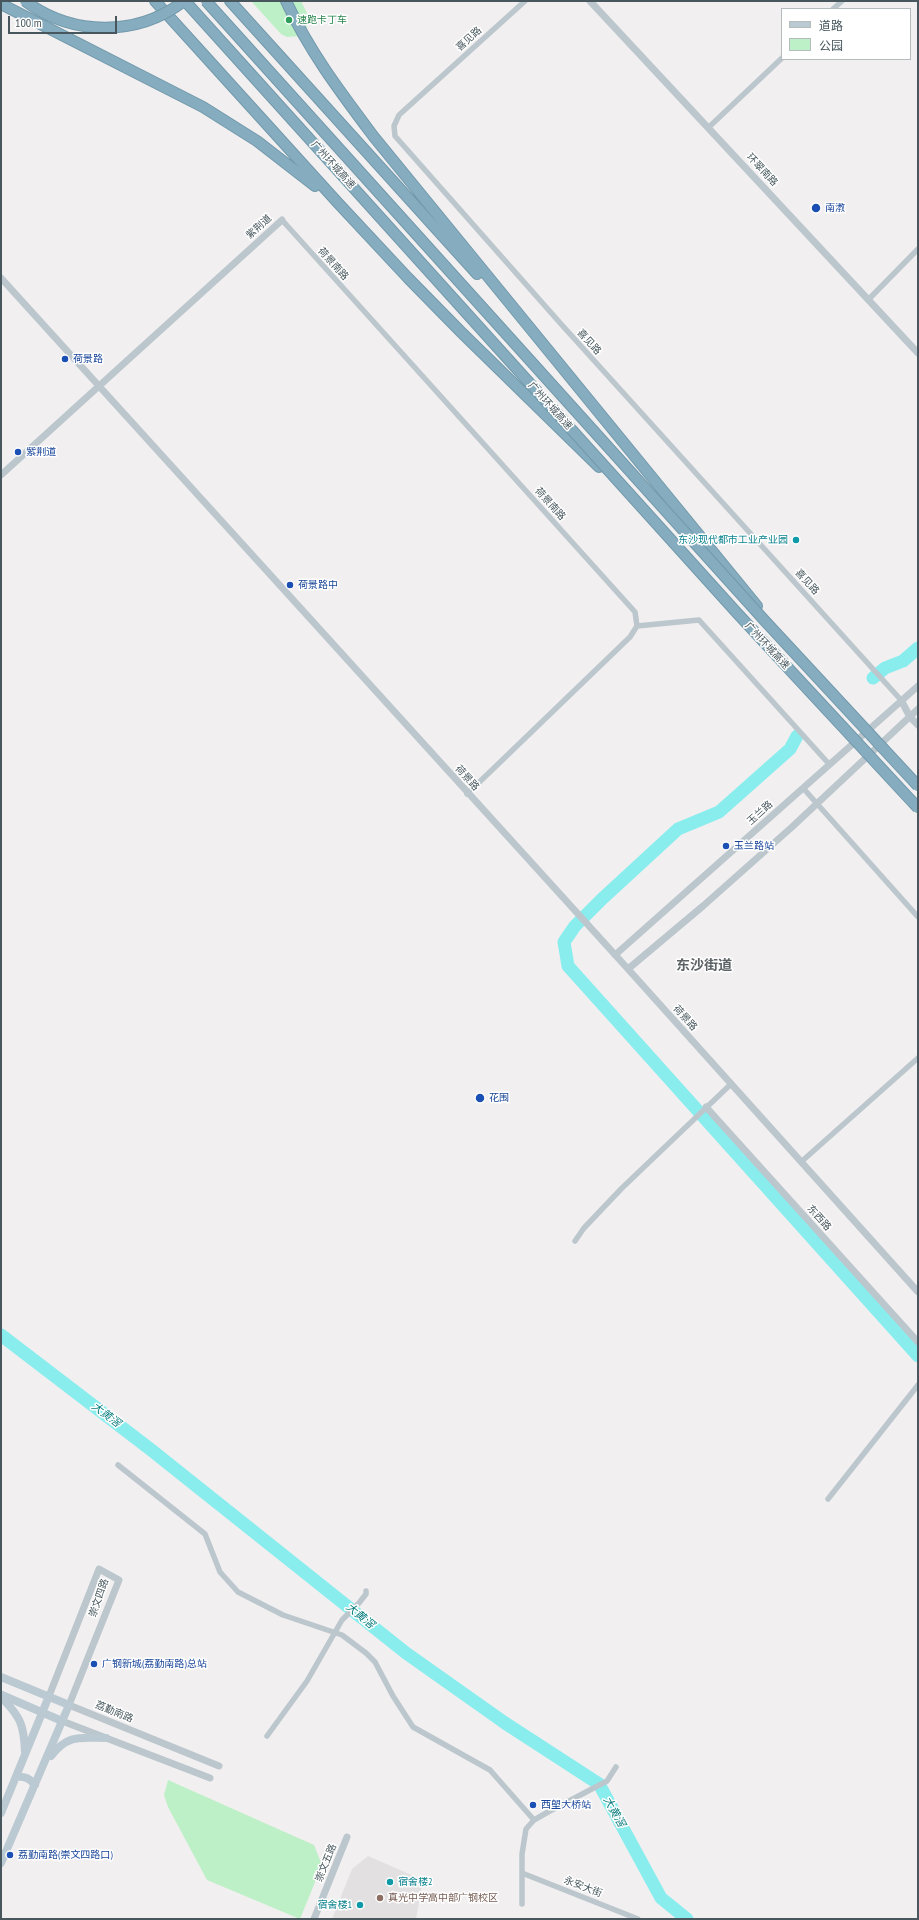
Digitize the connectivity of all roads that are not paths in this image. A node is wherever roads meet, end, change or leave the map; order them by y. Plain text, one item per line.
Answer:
1 (26, 1) edge
2 (155, 1) edge
3 (184, 1) edge
4 (206, 1) edge
5 (230, 1) edge
6 (286, 1) edge
7 (525, 1) edge
8 (590, 1) edge
9 (842, 1) edge
10 (1, 4) edge
11 (834, 8) edge
12 (781, 59) edge
13 (709, 127) junction
14 (282, 220) joint
15 (364, 230) junction
16 (918, 249) edge
17 (1, 278) edge
18 (869, 299) junction
19 (918, 353) edge
20 (575, 382) junction
21 (100, 386) junction
22 (1, 475) edge
23 (737, 613) junction
24 (637, 626) junction
25 (797, 656) junction
26 (918, 686) edge
27 (901, 700) junction
28 (918, 709) edge
29 (910, 717) junction
30 (918, 725) edge
31 (829, 764) junction
32 (918, 786) edge
33 (803, 788) junction
34 (467, 794) junction
35 (817, 803) junction
36 (918, 808) edge
37 (918, 917) edge
38 (614, 955) junction
39 (628, 970) junction
40 (918, 1058) edge
41 (731, 1084) junction
42 (705, 1107) junction
43 (801, 1162) junction
44 (575, 1241) dead end
45 (918, 1292) edge
46 (918, 1342) edge
47 (918, 1385) edge
48 (118, 1465) dead end
49 (828, 1499) dead end
50 (366, 1591) dead end
51 (335, 1632) junction
52 (1, 1677) edge
53 (1, 1696) edge
54 (49, 1696) junction
55 (69, 1705) junction
56 (42, 1713) junction
57 (62, 1721) junction
58 (267, 1736) dead end
59 (106, 1738) junction
60 (25, 1755) junction
61 (44, 1764) junction
62 (219, 1766) dead end
63 (616, 1767) dead end
64 (16, 1777) junction
65 (210, 1778) dead end
66 (35, 1785) junction
67 (1, 1813) edge
68 (534, 1820) junction
69 (347, 1837) dead end
70 (1, 1863) edge
71 (522, 1873) junction
72 (522, 1904) dead end
73 (314, 1919) edge
74 (638, 1919) edge

1 - 3 highway, bridge
2 - 15 highway
3 - 23 highway, 广州环城高速, bridge
4 - 25 highway, 广州环城高速, bridge
5 - 20 highway
6 - 20 highway
7 - 27 street, 喜见路
8 - 13 street, 环翠南路
9 - 11 street
10 - 15 highway
12 - 13 street
13 - 18 street, 环翠南路
14 - 21 street, 紫荆道
14 - 24 street, 荷景南路
15 - 23 highway, bridge
16 - 18 street
17 - 21 street, 荷景路
18 - 19 street, 环翠南路
20 - 25 highway, bridge
21 - 22 street, 紫荆道
21 - 34 street, 荷景路
23 - 36 highway, 广州环城高速, bridge
24 - 31 street
24 - 34 street
25 - 32 highway, 广州环城高速, bridge
26 - 27 street, 玉兰路
27 - 28 street
27 - 29 street
27 - 31 street, 玉兰路
28 - 29 street
29 - 30 street
29 - 35 street
31 - 33 street, 玉兰路
33 - 35 street
33 - 38 street, 玉兰路
34 - 38 street, 荷景路
35 - 37 street
35 - 39 street
38 - 39 street, 荷景路
39 - 41 street, 荷景路
40 - 43 street
41 - 42 street
41 - 43 street, 荷景路
42 - 44 street
42 - 46 street, 东西路
43 - 45 street, 荷景路
47 - 49 street
48 - 51 street
50 - 51 street
51 - 58 street
51 - 68 street
52 - 54 main road, 荔勤南路
53 - 56 main road
53 - 60 main road
54 - 55 main road, 荔勤南路
54 - 55 street, 崇文四路
54 - 56 main road, 崇文四路
55 - 57 main road, 崇文四路
55 - 62 street, 荔勤南路
56 - 57 main road
56 - 60 main road, 崇文四路
57 - 59 street
57 - 61 main road, 崇文四路
59 - 61 main road
59 - 65 street
60 - 64 main road, 崇文四路
61 - 66 main road, 崇文四路
63 - 68 street
64 - 66 main road
64 - 67 main road, 崇文四路
66 - 70 main road, 崇文四路
68 - 71 street
69 - 73 street, 崇文五路
71 - 72 street
71 - 74 street, 永安大街

